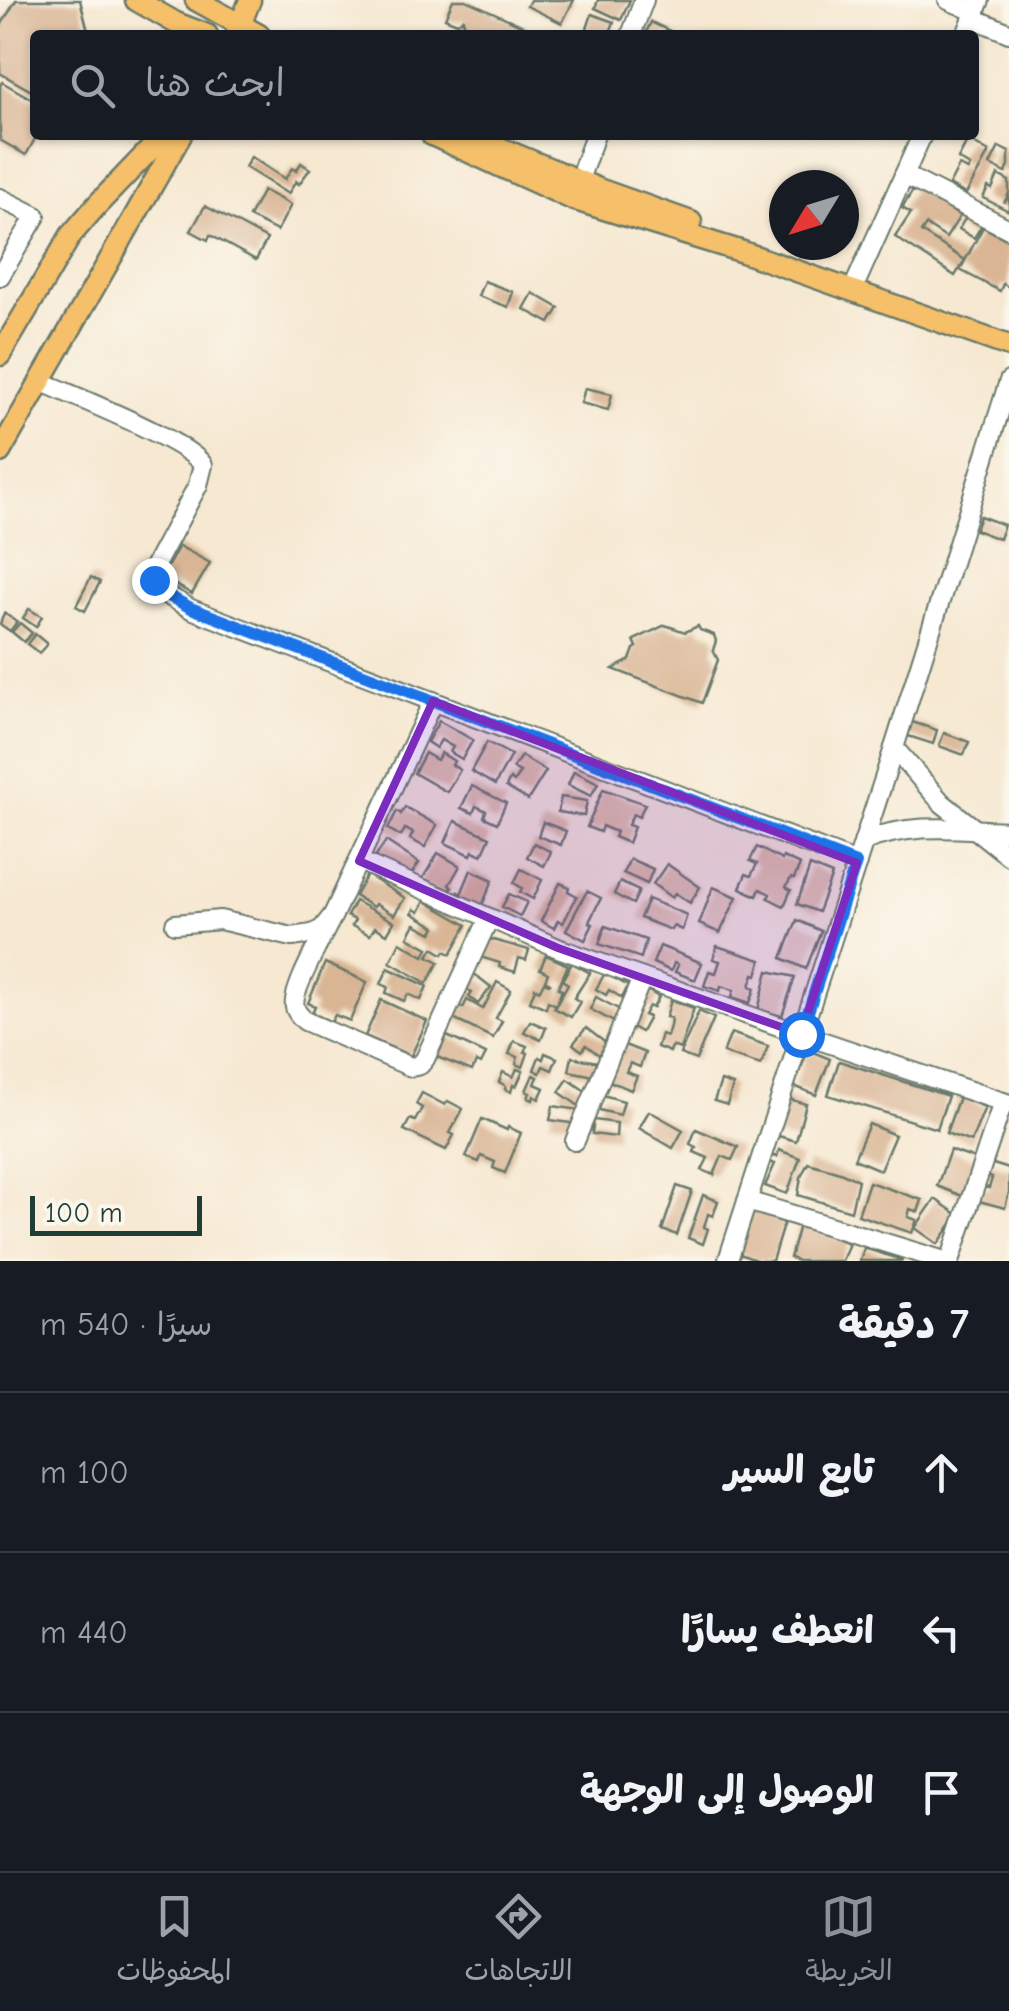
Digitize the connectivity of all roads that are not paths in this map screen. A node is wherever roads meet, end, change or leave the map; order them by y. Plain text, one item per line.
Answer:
1 (136, 0) edge
2 (196, 0) edge
3 (250, 0) edge
4 (644, 0) edge
5 (948, 0) edge
6 (974, 16) edge
7 (239, 22) edge
8 (197, 30) edge
9 (633, 30) edge
10 (1009, 33) edge
11 (159, 140) edge
12 (178, 140) edge
13 (445, 140) edge
14 (478, 140) edge
15 (593, 140) edge
16 (920, 140) edge
17 (904, 174) junction
18 (575, 190) junction
19 (0, 198) edge
20 (1009, 229) edge
21 (0, 276) edge
22 (857, 280) junction
23 (1009, 333) edge
24 (1009, 346) edge
25 (0, 355) edge
26 (40, 381) junction
27 (1009, 381) edge
28 (0, 452) edge
29 (433, 701) junction
30 (894, 748) junction
31 (976, 830) junction
32 (1009, 831) edge
33 (864, 841) junction
34 (1009, 856) edge
35 (359, 861) junction
36 (856, 863) junction
37 (333, 915) junction
38 (488, 918) junction
39 (174, 924) dead end
40 (642, 978) junction
41 (801, 1034) junction
42 (1006, 1103) edge
43 (575, 1141) dead end
44 (747, 1200) junction
45 (728, 1260) edge
46 (948, 1261) edge

1 - 8 main road
2 - 7 main road
3 - 7 main road
4 - 9 street
5 - 6 street
6 - 10 street
11 - 25 main road
12 - 26 main road
13 - 18 main road
14 - 18 main road
15 - 18 street
16 - 17 street
17 - 20 street
17 - 22 street
18 - 22 main road
18 - 24 main road
19 - 21 street
22 - 23 main road
26 - 28 main road
26 - 29 street
27 - 30 street
29 - 35 street
29 - 36 street
30 - 31 street
30 - 33 street
31 - 32 street
31 - 33 street
31 - 34 street
33 - 36 street
35 - 37 street
35 - 38 street
36 - 41 street
37 - 38 street
37 - 39 street
38 - 40 street
40 - 41 street
40 - 43 street
41 - 42 street
41 - 44 street
42 - 46 street
44 - 45 street
44 - 46 street

